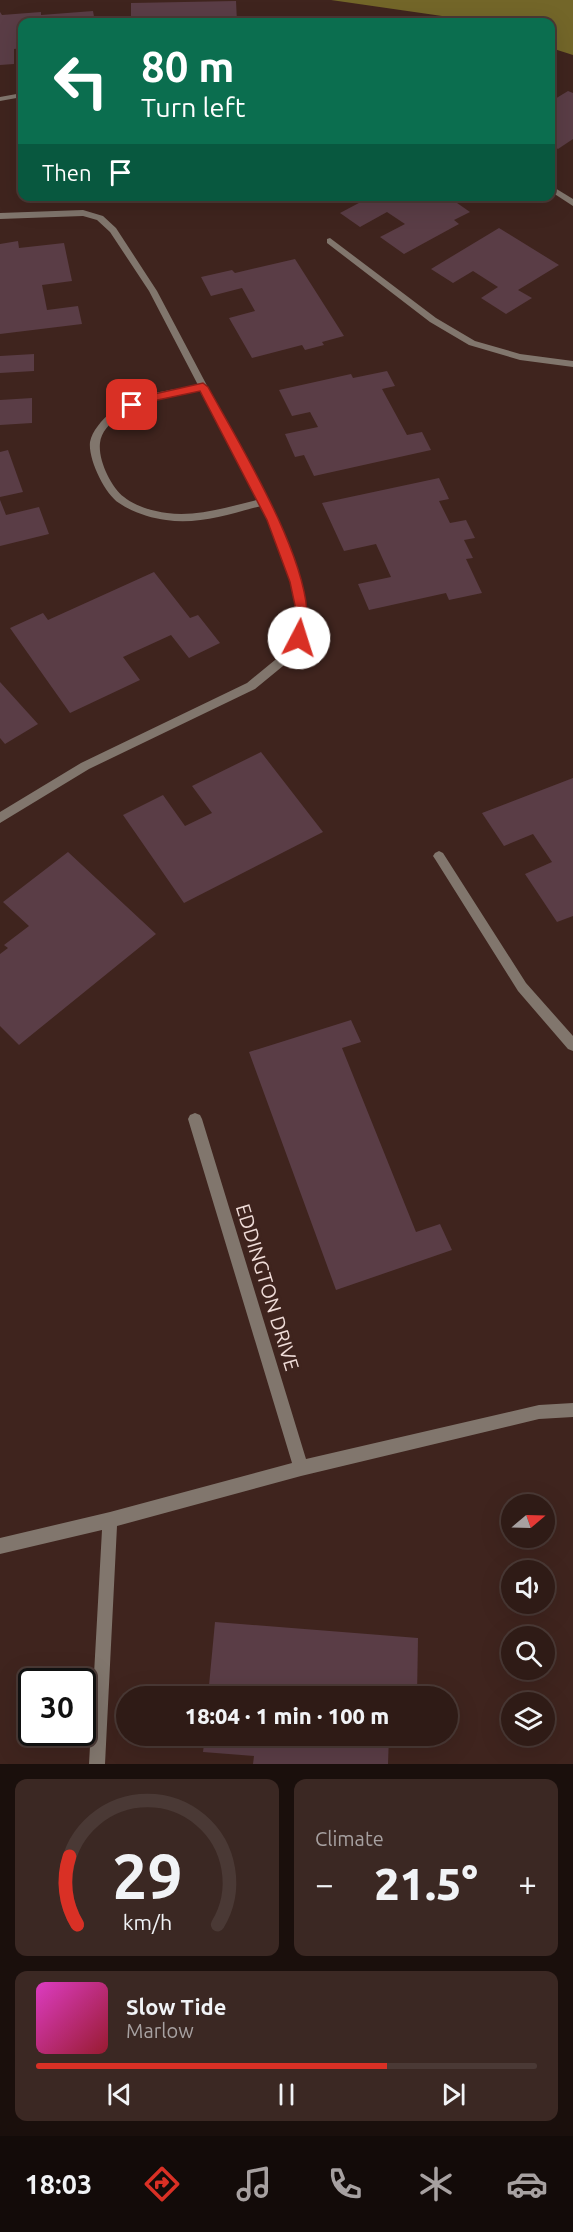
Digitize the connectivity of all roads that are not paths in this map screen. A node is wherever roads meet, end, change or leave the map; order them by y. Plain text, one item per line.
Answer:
1 (18, 96) edge
2 (0, 99) edge
3 (555, 190) edge
4 (573, 203) edge
5 (0, 216) edge
6 (330, 241) dead end
7 (573, 364) edge
8 (203, 387) junction
9 (263, 502) junction
10 (0, 818) edge
11 (439, 856) dead end
12 (573, 1045) edge
13 (195, 1119) dead end
14 (573, 1410) edge
15 (301, 1468) junction
16 (110, 1520) junction
17 (0, 1546) edge
18 (97, 1764) edge

1 - 2 street
3 - 4 street
5 - 8 street
6 - 7 street
8 - 9 street
8 - 9 street
9 - 10 street
11 - 12 street
13 - 15 street, EDDINGTON DRIVE
14 - 15 street
15 - 16 street
16 - 17 street
16 - 18 street

